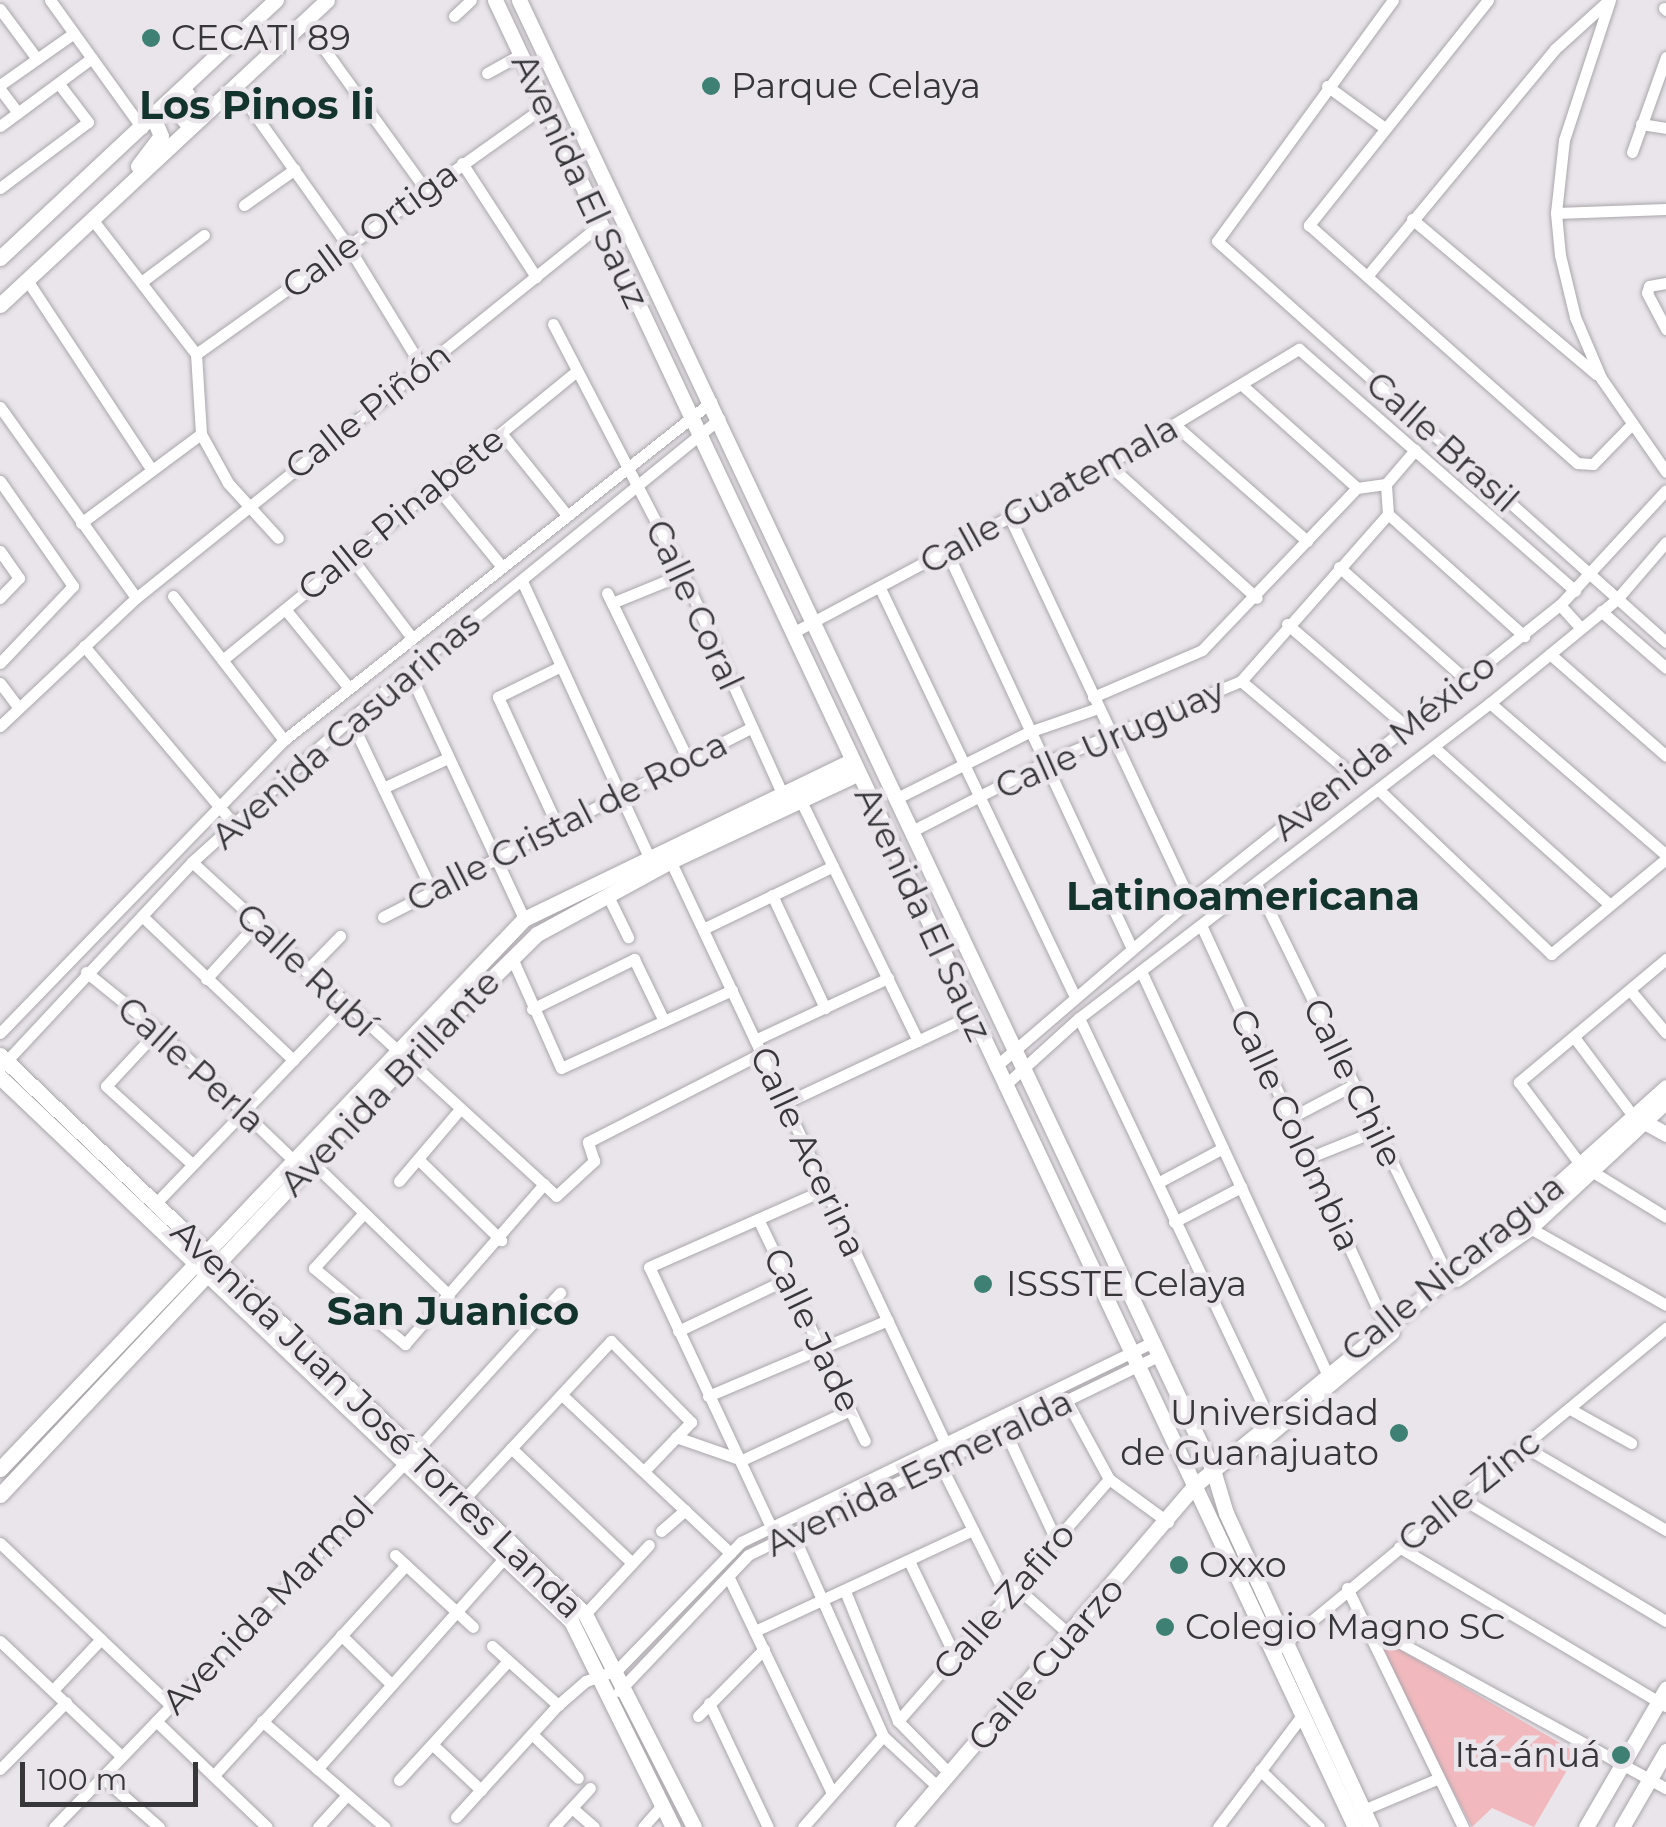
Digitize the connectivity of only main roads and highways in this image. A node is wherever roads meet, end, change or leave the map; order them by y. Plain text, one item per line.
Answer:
1 (276, 0) edge
2 (327, 0) edge
3 (495, 0) edge
4 (519, 0) edge
5 (537, 36) junction
6 (519, 51) junction
7 (210, 63) junction
8 (147, 122) junction
9 (190, 126) junction
10 (122, 190) junction
11 (616, 202) junction
12 (598, 218) junction
13 (0, 258) edge
14 (0, 305) edge
15 (854, 768) junction
16 (652, 864) junction
17 (401, 1058) junction
18 (2, 1061) edge
19 (0, 1077) edge
20 (1666, 1087) edge
21 (1666, 1101) edge
22 (1639, 1119) junction
23 (1666, 1134) edge
24 (1585, 1168) junction
25 (205, 1263) junction
26 (1449, 1278) junction
27 (411, 1457) junction
28 (0, 1468) edge
29 (1215, 1475) junction
30 (1193, 1494) junction
31 (0, 1495) edge
32 (510, 1552) junction
33 (1278, 1649) junction
34 (609, 1674) junction
35 (1664, 1699) edge
36 (1666, 1752) edge
37 (673, 1827) edge
38 (694, 1827) edge
39 (903, 1827) edge
40 (1355, 1827) edge
41 (1371, 1827) edge
42 (1586, 1827) edge
43 (1622, 1827) edge

1 - 7 main road
2 - 9 main road
3 - 6 main road, Avenida El Sauz
4 - 5 main road, Avenida El Sauz
5 - 6 main road
5 - 11 main road, Avenida El Sauz
6 - 12 main road, Avenida El Sauz
7 - 8 main road
7 - 9 main road
8 - 10 main road
8 - 13 main road
9 - 10 main road
10 - 14 main road
11 - 12 main road
11 - 29 main road, Avenida El Sauz
12 - 15 main road, Avenida El Sauz
15 - 16 main road, Avenida Brillante
15 - 30 main road, Avenida El Sauz
16 - 17 main road, Avenida Brillante
16 - 17 main road, Avenida Brillante
17 - 25 main road, Avenida Brillante
17 - 25 main road, Avenida Brillante
18 - 25 main road, Avenida Juan José Torres Landa
19 - 25 main road, Avenida Juan José Torres Landa
20 - 22 main road, Calle Nicaragua
21 - 22 main road, Calle Nicaragua
22 - 23 main road
22 - 24 main road, Calle Nicaragua
24 - 26 main road, Calle Nicaragua
24 - 26 main road, Calle Nicaragua
25 - 27 main road, Avenida Juan José Torres Landa
25 - 28 main road, Avenida Brillante
25 - 31 main road, Avenida Brillante
26 - 29 main road, Calle Nicaragua
27 - 32 main road, Avenida Juan José Torres Landa
27 - 32 main road, Avenida Juan José Torres Landa
29 - 30 main road, Calle Nicaragua
29 - 33 main road, Avenida El Sauz
30 - 33 main road, Avenida El Sauz
30 - 39 main road, Calle Cuarzo
32 - 34 main road, Avenida Juan José Torres Landa
32 - 34 main road, Avenida Juan José Torres Landa
33 - 40 main road, Avenida El Sauz
33 - 41 main road, Avenida El Sauz
34 - 37 main road, Avenida Juan José Torres Landa
34 - 38 main road, Avenida Juan José Torres Landa
35 - 42 main road
36 - 43 main road

